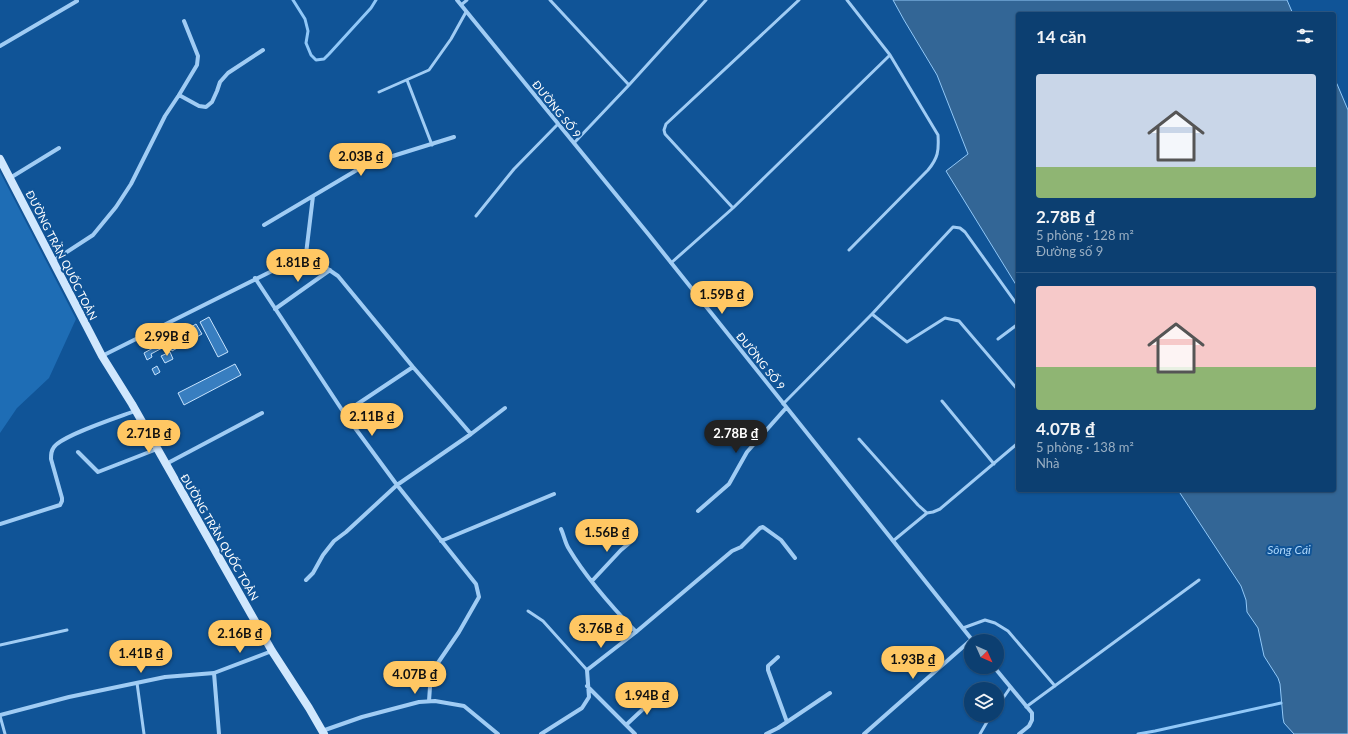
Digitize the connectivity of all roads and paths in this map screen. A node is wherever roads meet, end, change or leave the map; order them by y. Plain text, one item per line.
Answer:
1 (457, 0) edge
2 (466, 0) edge
3 (550, 0) edge
4 (706, 0) edge
5 (799, 0) edge
6 (847, 0) edge
7 (77, 1) edge
8 (461, 5) junction
9 (466, 12) junction
10 (184, 21) dead end
11 (0, 46) edge
12 (264, 50) dead end
13 (890, 55) junction
14 (407, 80) junction
15 (629, 85) junction
16 (379, 92) dead end
17 (179, 95) junction
18 (558, 124) junction
19 (454, 137) dead end
20 (574, 144) junction
21 (432, 145) junction
22 (59, 148) dead end
23 (0, 159) edge
24 (10, 178) junction
25 (313, 196) junction
26 (733, 208) junction
27 (476, 216) dead end
28 (264, 225) dead end
29 (849, 250) dead end
30 (306, 254) junction
31 (52, 261) junction
32 (671, 263) junction
33 (330, 270) junction
34 (255, 278) junction
35 (1016, 303) edge
36 (276, 308) junction
37 (872, 314) junction
38 (1016, 326) edge
39 (998, 339) dead end
40 (102, 356) junction
41 (413, 367) junction
42 (1016, 388) edge
43 (942, 401) dead end
44 (783, 404) junction
45 (504, 408) dead end
46 (786, 408) junction
47 (136, 411) junction
48 (262, 413) dead end
49 (344, 413) junction
50 (471, 434) junction
51 (859, 439) dead end
52 (1016, 445) edge
53 (158, 449) junction
54 (78, 452) dead end
55 (166, 464) junction
56 (994, 464) junction
57 (397, 485) junction
58 (554, 494) dead end
59 (698, 511) dead end
60 (927, 513) junction
61 (0, 524) edge
62 (561, 529) dead end
63 (634, 539) dead end
64 (441, 541) junction
65 (892, 541) junction
66 (795, 558) dead end
67 (306, 580) dead end
68 (1199, 580) dead end
69 (592, 581) junction
70 (528, 611) dead end
71 (963, 628) junction
72 (67, 630) dead end
73 (636, 632) junction
74 (968, 634) edge
75 (0, 645) edge
76 (964, 648) edge
77 (272, 651) junction
78 (778, 657) dead end
79 (587, 670) junction
80 (214, 673) junction
81 (999, 674) edge
82 (137, 682) junction
83 (587, 686) junction
84 (1055, 686) junction
85 (1010, 688) junction
86 (830, 693) dead end
87 (657, 696) dead end
88 (1004, 697) edge
89 (429, 701) junction
90 (1026, 707) junction
91 (0, 716) edge
92 (787, 722) junction
93 (988, 722) edge
94 (626, 725) junction
95 (323, 732) edge
96 (5, 734) edge
97 (144, 734) edge
98 (219, 734) edge
99 (498, 734) edge
100 (541, 734) edge
101 (635, 734) edge
102 (766, 734) edge
103 (864, 734) edge
104 (980, 734) edge
105 (1019, 734) edge

1 - 8 street, ĐƯỜNG SỐ 9
2 - 8 lane
3 - 15 lane
4 - 15 lane
5 - 26 lane
6 - 13 lane
7 - 11 street
8 - 9 street, ĐƯỜNG SỐ 9
9 - 14 lane
9 - 18 street, ĐƯỜNG SỐ 9
10 - 17 street
12 - 17 street
13 - 26 lane
13 - 29 lane
14 - 16 lane
14 - 21 lane
15 - 20 lane
17 - 31 street
18 - 20 street, ĐƯỜNG SỐ 9
18 - 27 lane
19 - 21 street
20 - 32 street, ĐƯỜNG SỐ 9
21 - 25 street
22 - 24 street
23 - 24 main road, ĐƯỜNG TRẦN QUỐC TOẢN
24 - 31 main road, ĐƯỜNG TRẦN QUỐC TOẢN
25 - 28 street
25 - 30 street
26 - 32 lane
30 - 33 street
30 - 34 street
31 - 40 main road, ĐƯỜNG TRẦN QUỐC TOẢN
32 - 44 street, ĐƯỜNG SỐ 9
33 - 36 street
33 - 41 street
34 - 36 street
34 - 40 street
35 - 37 lane
36 - 49 street
37 - 42 lane
37 - 44 lane
38 - 39 lane
40 - 47 main road, ĐƯỜNG TRẦN QUỐC TOẢN
41 - 49 street
41 - 50 street
43 - 56 lane
44 - 46 street, ĐƯỜNG SỐ 9
45 - 50 street
46 - 59 street
46 - 65 street, ĐƯỜNG SỐ 9
47 - 53 main road, ĐƯỜNG TRẦN QUỐC TOẢN
47 - 61 street
48 - 55 street
49 - 57 street
50 - 57 street
51 - 60 lane
52 - 56 lane
53 - 54 street
53 - 55 main road, ĐƯỜNG TRẦN QUỐC TOẢN
55 - 77 main road, ĐƯỜNG TRẦN QUỐC TOẢN
56 - 60 lane
57 - 64 street
57 - 67 street
58 - 64 street
60 - 65 lane
62 - 69 street
63 - 69 street
64 - 89 street
65 - 71 street, ĐƯỜNG SỐ 9
66 - 73 street
68 - 84 lane
69 - 73 street
70 - 79 lane
71 - 74 street, ĐƯỜNG SỐ 9
71 - 84 lane
72 - 75 lane
73 - 79 street
76 - 103 street
77 - 80 street
77 - 95 main road, ĐƯỜNG TRẦN QUỐC TOẢN
78 - 92 street
79 - 83 street
80 - 82 street
80 - 98 street
81 - 85 street
82 - 91 street
82 - 97 lane
83 - 94 street
83 - 100 street
84 - 90 lane
85 - 88 lane
85 - 90 street
86 - 92 street
87 - 94 street
89 - 95 street
89 - 99 street
90 - 105 street
91 - 96 lane
92 - 102 street
93 - 104 lane
94 - 101 street

